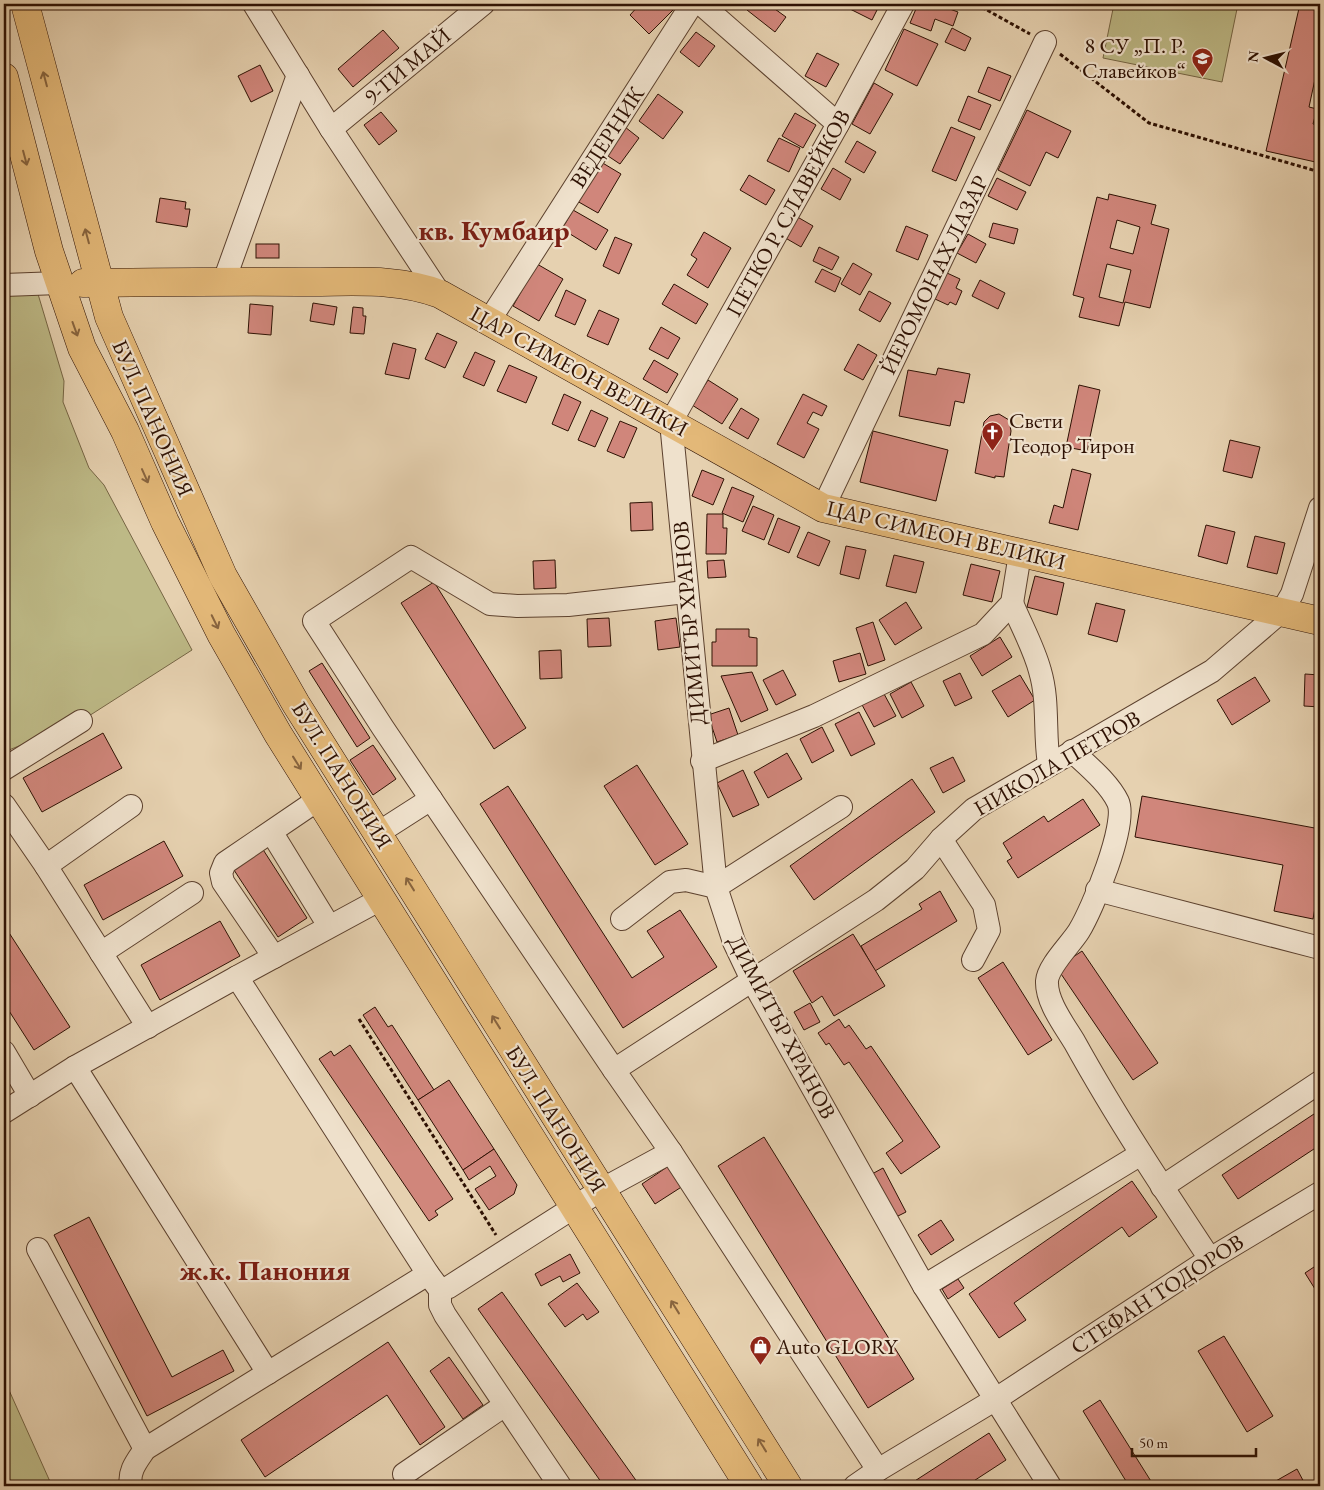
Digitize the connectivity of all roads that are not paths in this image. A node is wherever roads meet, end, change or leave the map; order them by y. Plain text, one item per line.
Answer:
1 (25, 4) edge
2 (254, 4) edge
3 (483, 4) edge
4 (692, 4) edge
5 (701, 4) edge
6 (903, 4) edge
7 (1045, 42) road end
8 (298, 75) junction
9 (4, 76) edge
10 (838, 124) junction
11 (331, 129) junction
12 (224, 281) junction
13 (59, 283) junction
14 (99, 283) junction
15 (4, 285) edge
16 (440, 294) junction
17 (489, 321) junction
18 (671, 422) junction
19 (823, 508) junction
20 (1320, 508) edge
21 (1020, 554) junction
22 (686, 592) junction
23 (1012, 603) junction
24 (1282, 611) junction
25 (1320, 620) edge
26 (81, 721) dead end
27 (1072, 751) junction
28 (702, 761) junction
29 (1049, 764) junction
30 (4, 769) edge
31 (319, 799) junction
32 (431, 799) junction
33 (4, 805) edge
34 (131, 806) dead end
35 (841, 807) dead end
36 (272, 833) junction
37 (378, 833) junction
38 (941, 838) junction
39 (46, 866) junction
40 (716, 887) junction
41 (1097, 890) junction
42 (192, 893) dead end
43 (381, 899) junction
44 (622, 919) dead end
45 (329, 926) junction
46 (1320, 948) edge
47 (101, 953) junction
48 (274, 957) junction
49 (973, 960) dead end
50 (237, 977) junction
51 (752, 980) junction
52 (148, 1026) junction
53 (4, 1052) edge
54 (75, 1067) junction
55 (614, 1070) junction
56 (1320, 1082) edge
57 (30, 1096) junction
58 (4, 1112) edge
59 (670, 1152) junction
60 (1141, 1154) junction
61 (1162, 1187) junction
62 (601, 1190) junction
63 (1320, 1193) edge
64 (574, 1207) junction
65 (38, 1249) dead end
66 (1210, 1259) junction
67 (434, 1282) junction
68 (924, 1286) junction
69 (268, 1374) junction
70 (996, 1399) junction
71 (505, 1405) junction
72 (145, 1449) junction
73 (878, 1470) junction
74 (404, 1474) dead end
75 (130, 1486) edge
76 (560, 1486) edge
77 (749, 1486) edge
78 (788, 1486) edge
79 (855, 1486) edge
80 (1050, 1486) edge

14 -> 1 main road, БУЛ. ПАНОНИЯ
2 - 8 street, ЦАР СИМЕОН ВЕЛИКИ
3 - 11 street, 9-ТИ МАЙ
4 - 17 street, ВЕДЕРНИК
5 - 10 street
6 - 10 street, ПЕТКО Р. СЛАВЕЙКОВ
7 - 19 street, ЙЕРОМОНАХ ЛАЗАР
8 - 11 street, ЦАР СИМЕОН ВЕЛИКИ
8 - 12 street
9 -> 13 main road, БУЛ. ПАНОНИЯ
10 - 18 street, ПЕТКО Р. СЛАВЕЙКОВ
11 - 16 street, ЦАР СИМЕОН ВЕЛИКИ
12 - 14 main road, ЦАР СИМЕОН ВЕЛИКИ
12 - 16 main road, ЦАР СИМЕОН ВЕЛИКИ
13 - 14 main road, ЦАР СИМЕОН ВЕЛИКИ
13 - 15 street
13 -> 31 main road, БУЛ. ПАНОНИЯ
14 - 37 main road, БУЛ. ПАНОНИЯ
16 - 17 main road, ЦАР СИМЕОН ВЕЛИКИ
17 - 18 main road, ЦАР СИМЕОН ВЕЛИКИ
18 - 19 main road, ЦАР СИМЕОН ВЕЛИКИ
18 - 22 street, ДИМИТЪР ХРАНОВ
19 - 21 main road, ЦАР СИМЕОН ВЕЛИКИ
20 - 24 street
21 - 23 street
21 - 24 main road, ЦАР СИМЕОН ВЕЛИКИ
22 - 28 street, ДИМИТЪР ХРАНОВ
22 - 32 street
23 - 28 street
23 - 29 street
24 - 25 main road, ЦАР СИМЕОН ВЕЛИКИ
24 - 27 street, НИКОЛА ПЕТРОВ
26 - 30 street
27 - 29 street, НИКОЛА ПЕТРОВ
27 - 41 street
28 - 40 street, ДИМИТЪР ХРАНОВ
29 - 38 street, НИКОЛА ПЕТРОВ
31 - 36 street
31 - 43 main road, БУЛ. ПАНОНИЯ
32 - 37 street
32 - 55 street
33 - 39 street
34 - 39 street
35 - 40 street
36 - 45 street
36 - 48 street
62 -> 37 main road, БУЛ. ПАНОНИЯ
38 - 49 street
38 - 51 street, НИКОЛА ПЕТРОВ
39 - 47 street
40 - 44 street
40 - 51 street, ДИМИТЪР ХРАНОВ
41 - 46 street
41 - 60 street
42 - 47 street
43 - 45 street
43 - 64 main road, БУЛ. ПАНОНИЯ
45 - 48 street
47 - 52 street
48 - 50 street
50 - 52 street
50 - 67 street
51 - 55 street, НИКОЛА ПЕТРОВ
51 - 68 street, ДИМИТЪР ХРАНОВ
52 - 54 street
53 - 57 street
54 - 57 street
54 - 69 street
55 - 59 street
56 - 61 street
57 - 58 street
59 - 62 street
59 - 73 street
60 - 61 street
60 - 68 street
61 - 66 street
62 - 64 street
78 -> 62 main road, БУЛ. ПАНОНИЯ
63 - 66 street, СТЕФАН ТОДОРОВ
64 - 67 street
64 - 77 main road, БУЛ. ПАНОНИЯ
65 - 72 street
66 - 70 street, СТЕФАН ТОДОРОВ
67 - 69 street
67 - 71 street
68 - 70 street, ДИМИТЪР ХРАНОВ
69 - 72 street
70 - 73 street, СТЕФАН ТОДОРОВ
70 - 80 street, ДИМИТЪР ХРАНОВ
71 - 74 street
71 - 76 street
72 - 75 street
73 - 79 street, СТЕФАН ТОДОРОВ

